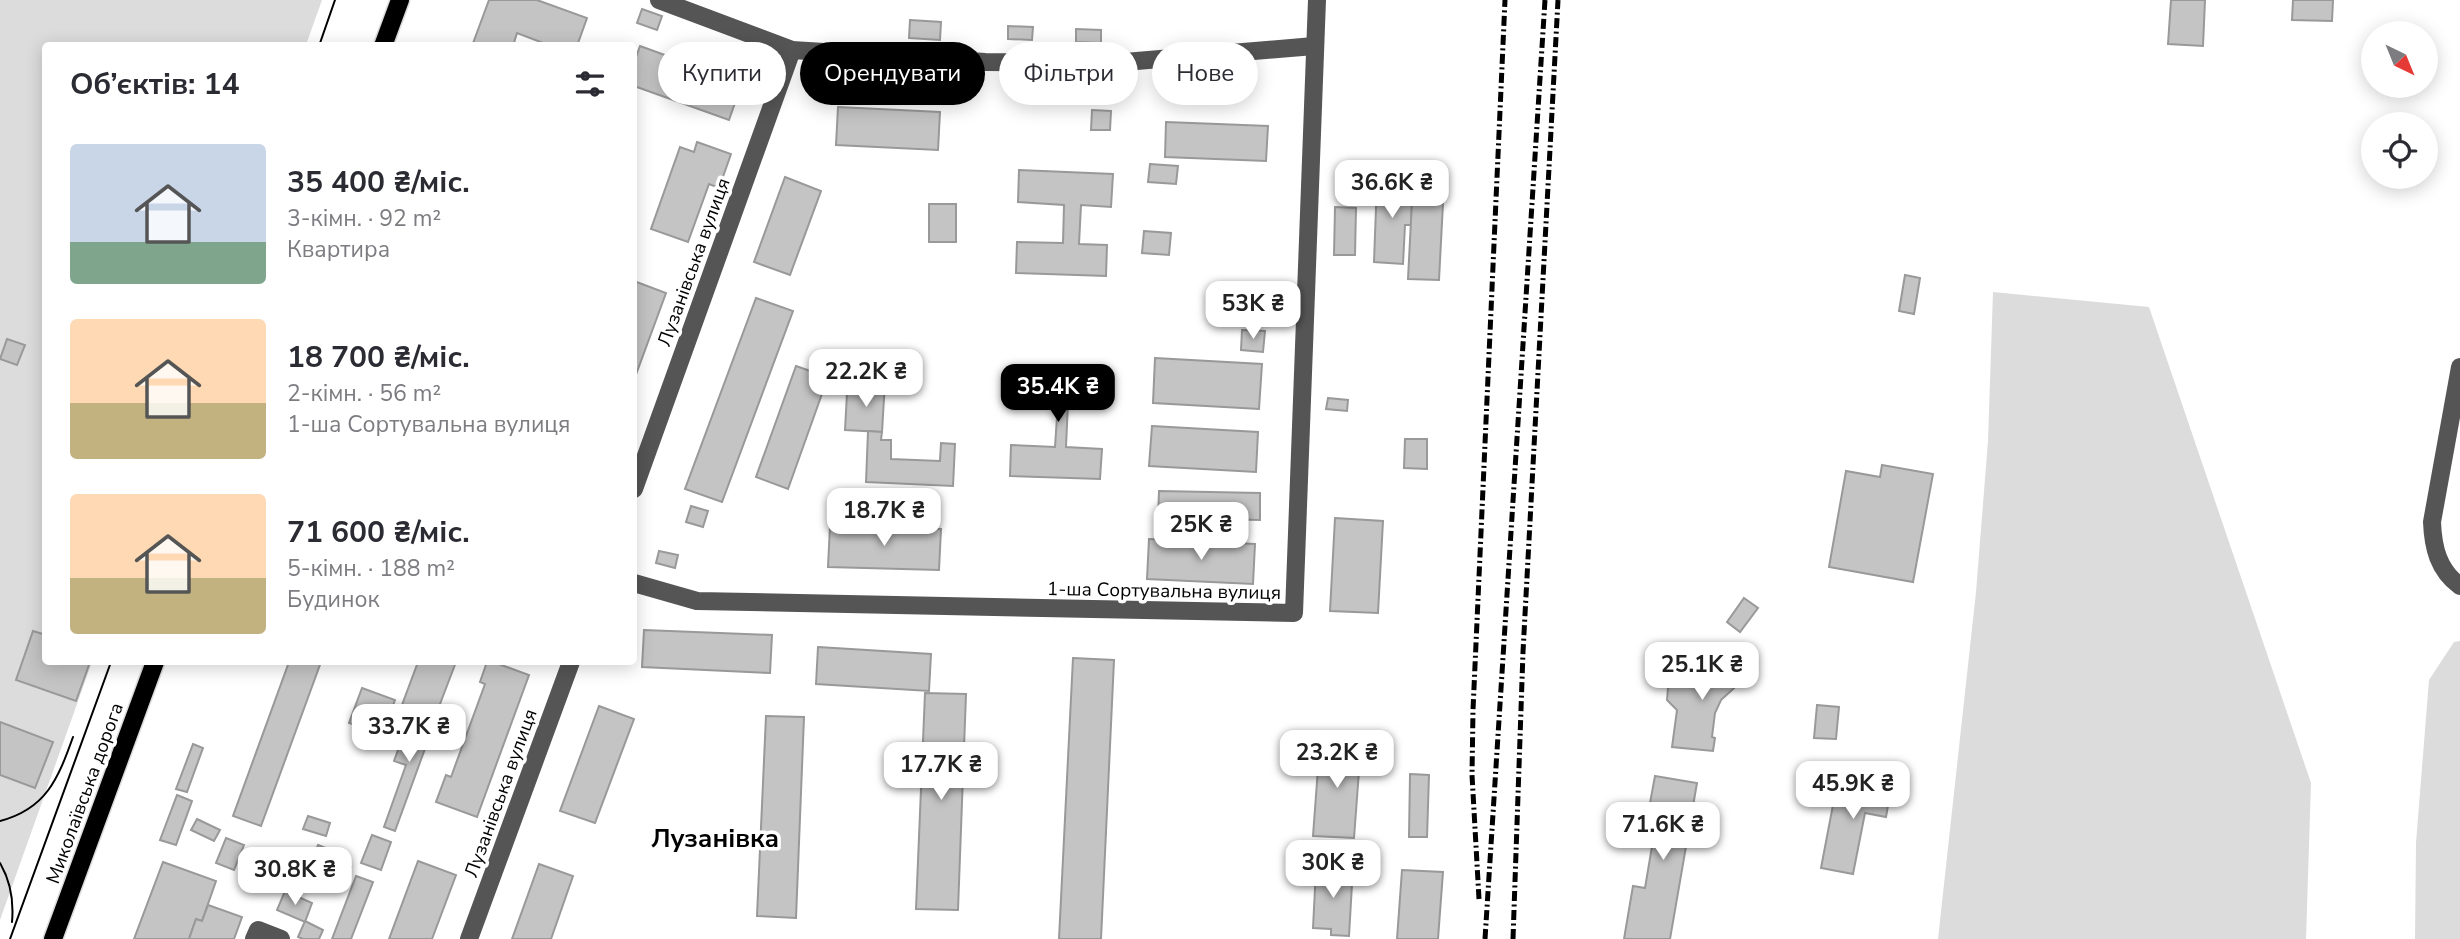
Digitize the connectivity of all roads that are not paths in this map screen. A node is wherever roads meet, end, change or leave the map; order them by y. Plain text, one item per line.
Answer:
1 (400, 0) edge
2 (659, 0) edge
3 (1317, 0) edge
4 (384, 42) edge
5 (1314, 46) junction
6 (792, 50) junction
7 (2460, 367) edge
8 (637, 481) edge
9 (637, 584) edge
10 (2460, 586) edge
11 (154, 665) edge
12 (569, 665) edge
13 (52, 939) edge
14 (254, 939) edge
15 (281, 939) edge
16 (469, 939) edge

1 - 4 main road
2 - 6 street
3 - 5 street, 1-ша Сортувальна вулиця
5 - 6 street
5 - 9 street, 1-ша Сортувальна вулиця
6 - 8 street, Лузанівська вулиця
7 - 10 street
11 - 13 main road, Миколаївська дорога
12 - 16 street, Лузанівська вулиця
14 - 15 street

